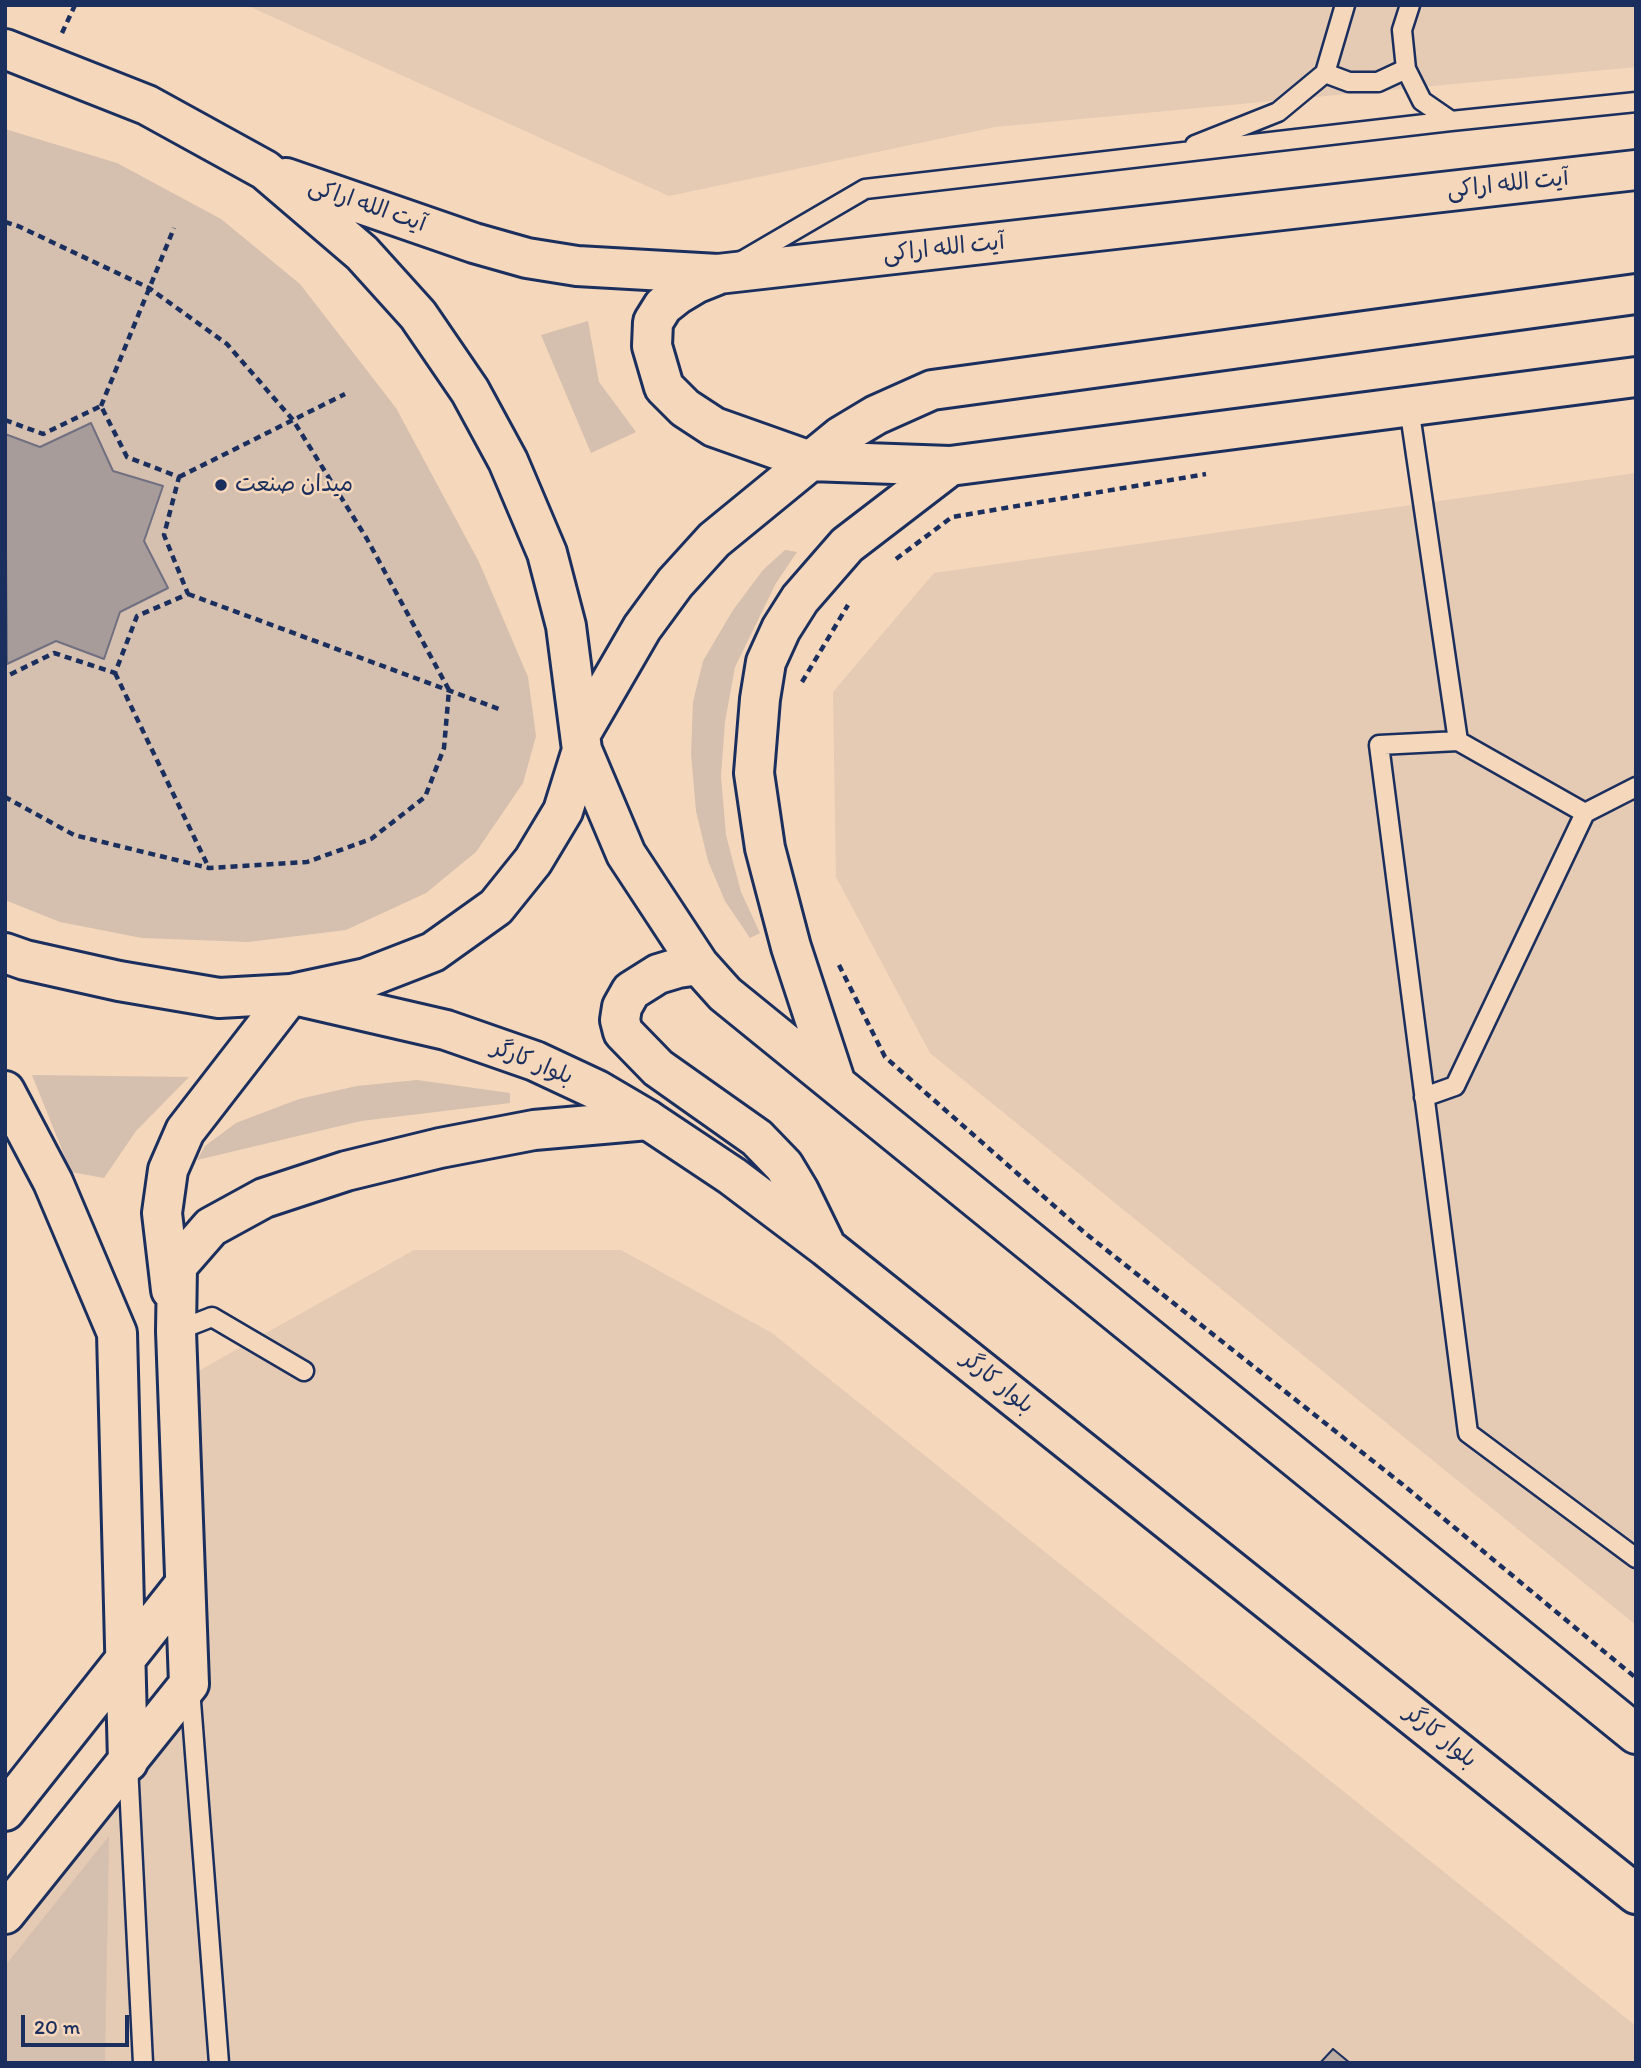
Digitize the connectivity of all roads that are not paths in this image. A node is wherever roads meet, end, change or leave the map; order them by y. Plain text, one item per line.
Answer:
1 (1345, 5) edge
2 (1410, 5) edge
3 (5, 49) edge
4 (1406, 69) junction
5 (1325, 74) junction
6 (1636, 102) edge
7 (1451, 121) junction
8 (1174, 153) junction
9 (265, 170) junction
10 (1636, 170) edge
11 (718, 274) junction
12 (1636, 294) edge
13 (1636, 377) edge
14 (1409, 407) junction
15 (810, 461) junction
16 (950, 466) junction
17 (1458, 741) junction
18 (581, 742) junction
19 (1636, 787) edge
20 (1585, 813) junction
21 (5, 953) edge
22 (699, 965) junction
23 (291, 994) junction
24 (836, 1084) junction
25 (5, 1091) edge
26 (1424, 1097) junction
27 (648, 1120) junction
28 (826, 1247) junction
29 (176, 1331) junction
30 (117, 1333) junction
31 (304, 1371) dead end
32 (1636, 1558) edge
33 (184, 1585) junction
34 (127, 1658) junction
35 (189, 1684) junction
36 (1636, 1734) edge
37 (128, 1762) junction
38 (5, 1811) edge
39 (1636, 1894) edge
40 (5, 1914) edge
41 (143, 2063) edge
42 (219, 2063) edge

1 - 5 lane
2 - 4 lane
3 - 9 main road
4 - 5 lane
4 - 7 lane
5 - 8 lane
6 - 7 lane
7 - 8 lane
8 - 11 lane
9 - 11 main road, آیت الله اراکی
9 - 18 main road
10 - 11 main road, آیت الله اراکی
11 - 15 main road
12 - 15 main road
13 - 14 main road
14 - 16 main road
14 - 17 lane
15 - 16 main road
15 - 18 main road
16 - 24 main road
17 - 20 lane
17 - 26 lane
18 - 22 main road
18 - 23 main road
19 - 20 lane
20 - 26 lane
21 - 23 main road
22 - 24 main road
22 - 28 main road
23 - 27 main road, بلوار کارگر
23 - 29 main road
24 - 36 main road
25 - 30 main road
26 - 32 lane
27 - 28 main road, بلوار کارگر
27 - 29 main road
28 - 39 main road, بلوار کارگر
29 - 30 main road
29 - 31 lane
29 - 33 main road
30 - 34 main road
33 - 34 main road
33 - 35 main road
34 - 37 main road
34 - 38 main road
35 - 37 main road
35 - 42 lane
37 - 40 main road
37 - 41 lane

